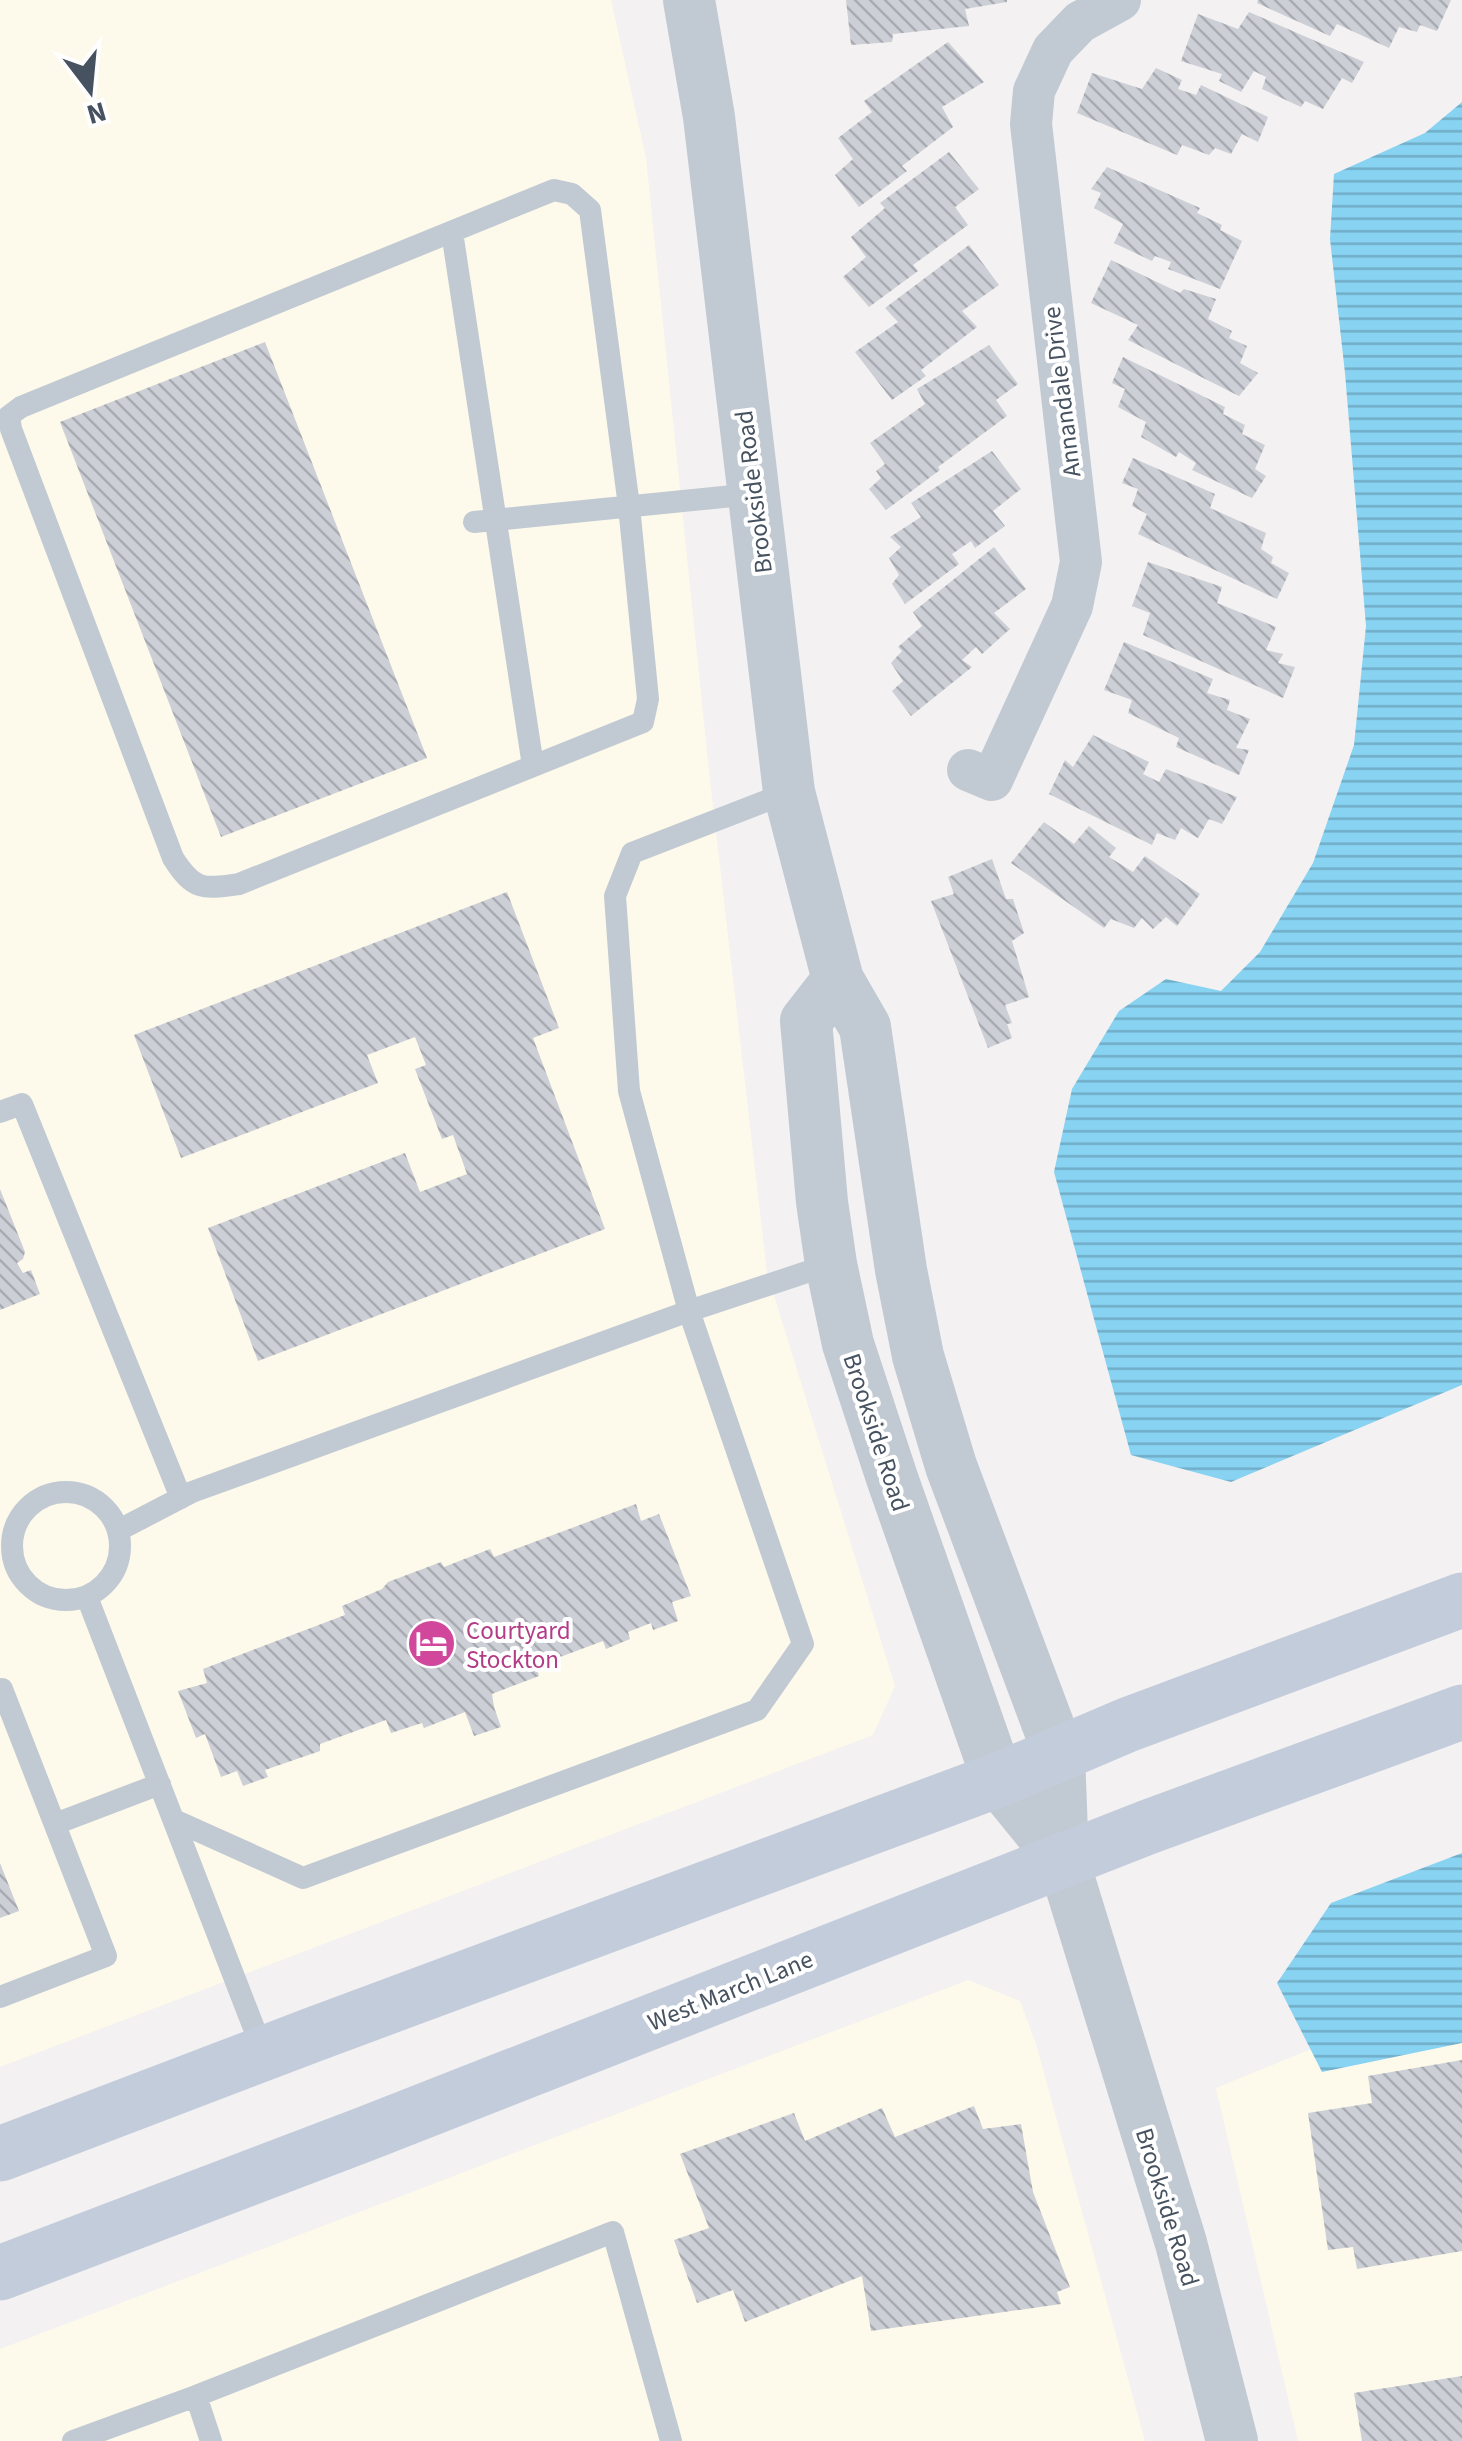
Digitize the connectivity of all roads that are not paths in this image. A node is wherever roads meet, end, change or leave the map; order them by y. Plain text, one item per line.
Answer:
1 (689, 0) edge
2 (1120, 0) edge
3 (452, 232) junction
4 (754, 494) junction
5 (629, 506) junction
6 (484, 521) junction
7 (533, 766) junction
8 (968, 770) dead end
9 (789, 792) junction
10 (838, 980) junction
11 (0, 1112) edge
12 (831, 1264) junction
13 (690, 1311) junction
14 (182, 1498) junction
15 (119, 1530) junction
16 (10, 1578) edge
17 (87, 1597) junction
18 (1462, 1600) edge
19 (0, 1690) edge
20 (1462, 1712) edge
21 (1059, 1754) junction
22 (998, 1780) junction
23 (160, 1784) junction
24 (174, 1820) junction
25 (54, 1824) junction
26 (1063, 1860) junction
27 (0, 1997) edge
28 (264, 2054) junction
29 (0, 2154) edge
30 (0, 2272) edge
31 (196, 2396) junction
32 (73, 2441) edge
33 (211, 2441) edge
34 (671, 2441) edge
35 (1232, 2441) edge

1 - 4 street, Brookside Road
2 - 8 street, Annandale Drive
3 - 5 lane
3 - 6 lane
3 - 7 lane
4 - 5 lane
4 - 9 street, Brookside Road
5 - 6 lane
5 - 7 lane
6 - 7 lane
9 - 10 street, Brookside Road
9 - 13 lane
10 - 12 street, Brookside Road
10 - 21 street, Brookside Road
11 - 14 lane
12 - 13 lane
12 - 22 street, Brookside Road
13 - 14 lane
13 - 24 lane
14 - 15 lane
15 - 16 lane
15 - 17 lane
16 - 17 lane
17 - 23 lane
18 - 21 main road
19 - 25 lane
20 - 26 main road, West March Lane
21 - 22 main road
21 - 26 street, Brookside Road
22 - 26 street, Brookside Road
22 - 28 main road
23 - 24 lane
23 - 25 lane
24 - 28 lane
25 - 27 lane
26 - 30 main road, West March Lane
26 - 35 street, Brookside Road
28 - 29 main road
31 - 32 lane
31 - 33 lane
31 - 34 lane

